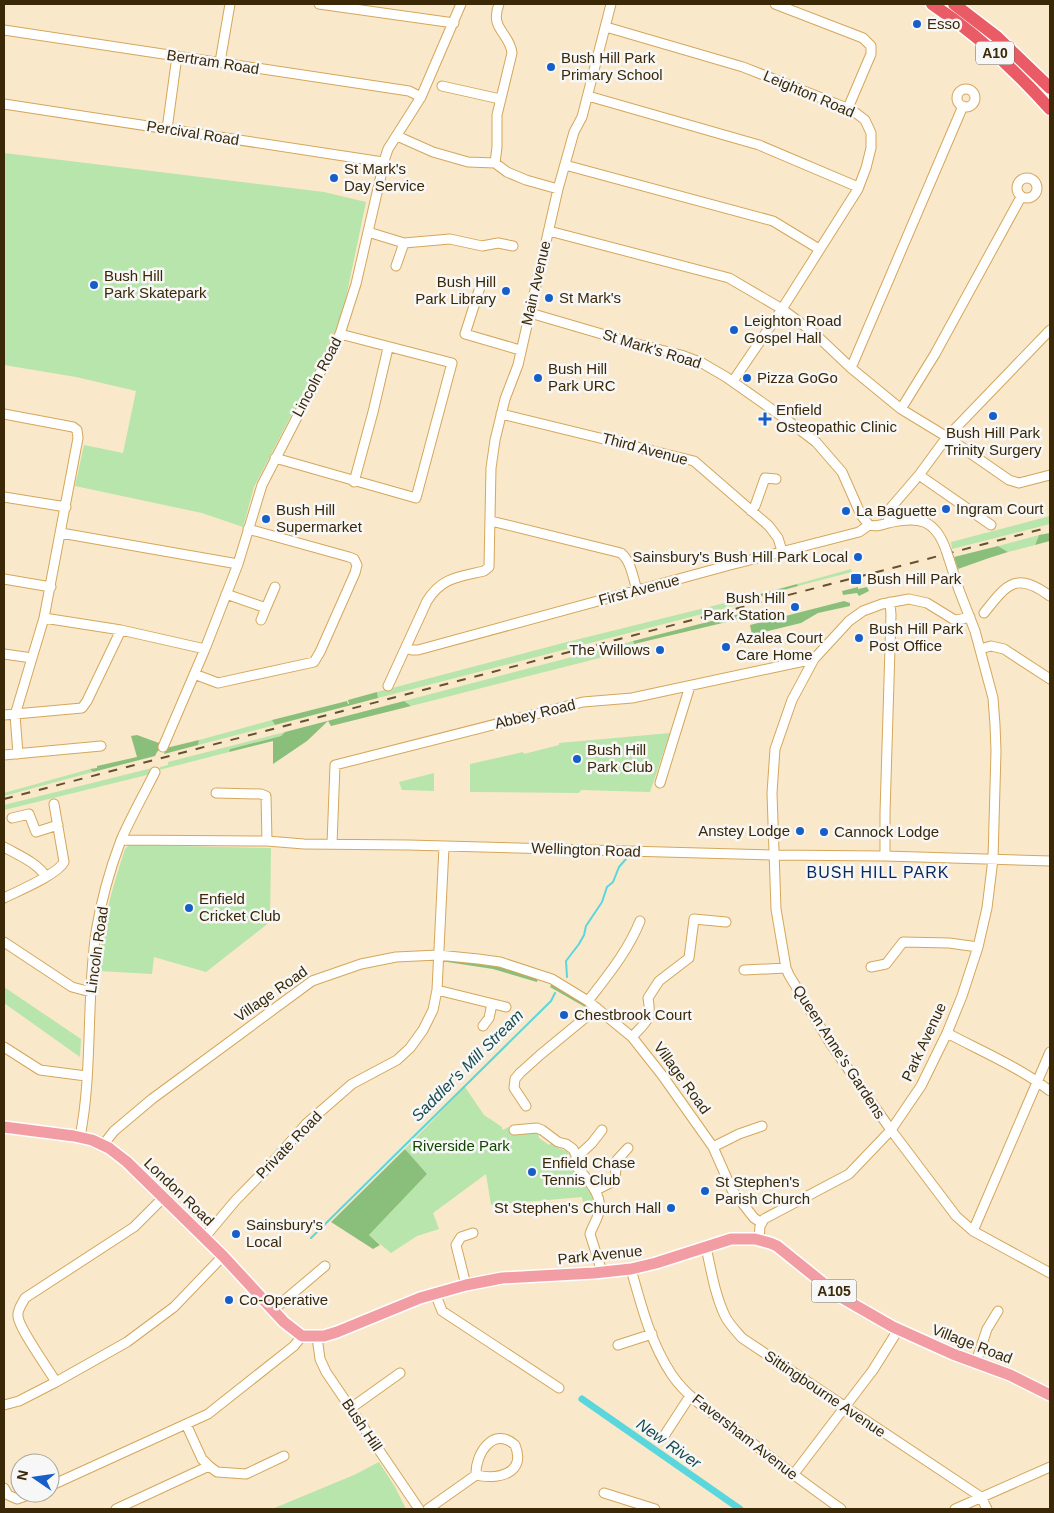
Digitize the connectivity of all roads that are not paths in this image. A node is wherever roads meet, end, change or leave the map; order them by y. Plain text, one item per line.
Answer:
1 (230, 4) edge
2 (319, 4) edge
3 (461, 4) edge
4 (499, 4) edge
5 (611, 4) edge
6 (774, 4) edge
7 (932, 4) edge
8 (954, 4) edge
9 (454, 23) junction
10 (606, 27) junction
11 (4, 30) edge
12 (177, 56) junction
13 (220, 62) junction
14 (448, 84) dead end
15 (1050, 88) edge
16 (588, 96) junction
17 (421, 97) junction
18 (500, 99) junction
19 (4, 104) edge
20 (963, 106) dead end
21 (848, 108) junction
22 (1050, 109) edge
23 (166, 129) junction
24 (397, 136) junction
25 (383, 162) junction
26 (495, 164) junction
27 (565, 165) junction
28 (858, 187) junction
29 (558, 189) junction
30 (1022, 197) dead end
31 (549, 231) junction
32 (368, 232) junction
33 (404, 243) junction
34 (513, 246) dead end
35 (819, 249) junction
36 (396, 266) dead end
37 (481, 284) dead end
38 (782, 309) junction
39 (530, 313) junction
40 (1050, 330) edge
41 (340, 334) junction
42 (388, 348) junction
43 (520, 350) junction
44 (851, 368) junction
45 (732, 381) junction
46 (901, 409) junction
47 (4, 414) edge
48 (501, 414) junction
49 (947, 437) junction
50 (275, 458) junction
51 (919, 475) junction
52 (1050, 475) edge
53 (776, 479) dead end
54 (354, 482) junction
55 (4, 497) edge
56 (66, 507) junction
57 (751, 511) junction
58 (491, 521) junction
59 (889, 523) junction
60 (869, 525) junction
61 (991, 525) dead end
62 (248, 529) junction
63 (61, 533) junction
64 (782, 551) junction
65 (238, 564) junction
66 (4, 579) edge
67 (51, 587) junction
68 (275, 587) dead end
69 (637, 590) junction
70 (226, 594) junction
71 (1050, 596) edge
72 (890, 602) junction
73 (266, 608) junction
74 (984, 613) dead end
75 (970, 617) junction
76 (44, 618) junction
77 (261, 620) dead end
78 (121, 630) junction
79 (406, 648) junction
80 (205, 649) junction
81 (980, 649) junction
82 (4, 654) edge
83 (32, 658) junction
84 (814, 659) junction
85 (194, 674) junction
86 (1050, 679) edge
87 (388, 686) dead end
88 (690, 686) junction
89 (4, 715) edge
90 (15, 715) junction
91 (101, 746) dead end
92 (163, 747) dead end
93 (4, 754) edge
94 (18, 754) junction
95 (155, 772) dead end
96 (663, 780) dead end
97 (216, 793) dead end
98 (54, 804) dead end
99 (12, 818) dead end
100 (58, 825) junction
101 (121, 840) junction
102 (267, 841) junction
103 (332, 844) junction
104 (4, 846) edge
105 (444, 847) junction
106 (773, 855) junction
107 (885, 856) junction
108 (992, 859) junction
109 (1050, 861) edge
110 (46, 877) junction
111 (4, 898) edge
112 (640, 921) dead end
113 (726, 922) dead end
114 (4, 942) edge
115 (978, 947) junction
116 (438, 955) junction
117 (871, 967) dead end
118 (786, 968) junction
119 (744, 970) dead end
120 (437, 990) junction
121 (91, 992) junction
122 (588, 1001) junction
123 (492, 1004) junction
124 (506, 1007) dead end
125 (597, 1008) junction
126 (483, 1026) dead end
127 (946, 1033) junction
128 (632, 1037) junction
129 (4, 1047) edge
130 (1050, 1052) edge
131 (86, 1076) junction
132 (1038, 1082) junction
133 (1050, 1091) edge
134 (526, 1106) dead end
135 (762, 1126) dead end
136 (4, 1127) edge
137 (514, 1130) dead end
138 (602, 1130) dead end
139 (891, 1130) junction
140 (80, 1137) junction
141 (103, 1145) junction
142 (713, 1147) junction
143 (628, 1148) dead end
144 (577, 1157) junction
145 (596, 1190) junction
146 (163, 1198) junction
147 (762, 1223) junction
148 (973, 1231) junction
149 (473, 1233) dead end
150 (204, 1238) junction
151 (759, 1240) junction
152 (706, 1247) junction
153 (223, 1256) junction
154 (325, 1266) dead end
155 (631, 1269) junction
156 (602, 1272) junction
157 (1050, 1273) edge
158 (466, 1285) junction
159 (435, 1293) junction
160 (273, 1310) junction
161 (998, 1311) dead end
162 (898, 1330) junction
163 (652, 1334) junction
164 (302, 1336) junction
165 (317, 1336) junction
166 (618, 1345) dead end
167 (976, 1362) junction
168 (400, 1373) dead end
169 (56, 1382) junction
170 (559, 1388) dead end
171 (1050, 1395) edge
172 (690, 1396) junction
173 (4, 1405) edge
174 (845, 1407) junction
175 (351, 1408) junction
176 (186, 1424) junction
177 (664, 1436) dead end
178 (284, 1456) dead end
179 (209, 1466) junction
180 (1050, 1467) edge
181 (476, 1475) junction
182 (793, 1475) junction
183 (60, 1481) edge
184 (604, 1493) dead end
185 (981, 1497) junction
186 (116, 1509) edge
187 (419, 1509) edge
188 (428, 1509) edge
189 (654, 1509) edge
190 (841, 1509) edge
191 (955, 1509) edge
192 (987, 1509) edge

1 - 13 street
2 - 9 street
3 - 9 street, Lincoln Road
4 - 18 street
5 - 10 street, Main Avenue
6 - 21 street
7 - 22 highway, A10
8 - 15 highway, A10
9 - 17 street, Lincoln Road
10 - 16 street, Main Avenue
10 - 21 street, Leighton Road
11 - 12 street, Bertram Road
12 - 13 street, Bertram Road
12 - 23 street
13 - 17 street, Bertram Road
14 - 18 street
16 - 27 street, Main Avenue
16 - 28 street
17 - 24 street, Lincoln Road
18 - 26 street
19 - 23 street, Percival Road
20 - 44 street
21 - 28 street, Leighton Road
23 - 25 street, Percival Road
24 - 25 street, Lincoln Road
24 - 26 street
25 - 32 street, Lincoln Road
26 - 29 street
27 - 29 street, Main Avenue
27 - 35 street
28 - 35 street, Leighton Road
29 - 31 street, Main Avenue
30 - 46 street
31 - 38 street
31 - 39 street, Main Avenue
32 - 33 street
32 - 41 street, Lincoln Road
33 - 34 street
33 - 36 street
35 - 38 street, Leighton Road
37 - 43 street
38 - 44 street
38 - 45 street, Leighton Road
39 - 43 street, Main Avenue
39 - 45 street, St Mark's Road
40 - 49 street
41 - 42 street
41 - 50 street, Lincoln Road
42 - 54 street
42 - 54 street
43 - 48 street, Main Avenue
44 - 46 street
45 - 60 street, St Mark's Road
46 - 49 street
47 - 56 street
48 - 57 street, Third Avenue
48 - 58 street, Main Avenue
49 - 51 street
49 - 52 street
50 - 54 street
50 - 62 street, Lincoln Road
51 - 59 street
51 - 61 street
53 - 57 street
55 - 56 street
56 - 63 street
57 - 64 street, Third Avenue
58 - 69 street
58 - 79 street, Main Avenue
59 - 60 street, First Avenue
59 - 75 street, First Avenue
60 - 64 street, First Avenue
62 - 65 street, Lincoln Road
62 - 85 street
63 - 65 street
63 - 67 street
64 - 69 street, First Avenue
65 - 70 street, Lincoln Road
66 - 67 street
67 - 76 street
68 - 73 street
69 - 79 street, First Avenue
70 - 73 street
70 - 80 street, Lincoln Road
71 - 74 street
72 - 75 street, Queen Anne's Gardens
72 - 84 street, Queen Anne's Gardens
72 - 107 street
73 - 77 street
75 - 81 street, Park Avenue
76 - 78 street
76 - 83 street
78 - 80 street
78 - 90 street
79 - 87 street
80 - 85 street, Lincoln Road
81 - 86 street
81 - 108 street, Park Avenue
82 - 83 street
83 - 90 street
84 - 88 street, Abbey Road
84 - 106 street, Queen Anne's Gardens
85 - 92 street, Lincoln Road
88 - 96 street
88 - 103 street, Abbey Road
89 - 90 street
90 - 94 street
91 - 94 street
93 - 94 street
95 - 101 street, Lincoln Road
97 - 102 street
98 - 100 street
99 - 100 street
100 - 110 street
101 - 102 street, Wellington Road
101 - 121 street, Lincoln Road
102 - 103 street, Wellington Road
103 - 105 street, Wellington Road
104 - 110 street
105 - 106 street, Wellington Road
105 - 116 street, Private Road
106 - 107 street, Wellington Road
106 - 118 street, Queen Anne's Gardens
107 - 108 street, Wellington Road
108 - 109 street, Wellington Road
108 - 115 street, Park Avenue
110 - 111 street
112 - 122 street
113 - 128 street
114 - 121 street
115 - 117 street
115 - 127 street, Park Avenue
116 - 120 street, Private Road
116 - 122 street, Village Road
116 - 141 street, Village Road
118 - 119 street
118 - 139 street, Queen Anne's Gardens
120 - 123 street
120 - 150 street, Private Road
121 - 131 street, Lincoln Road
122 - 125 street, Village Road
123 - 124 street
123 - 126 street
125 - 128 street, Village Road
125 - 134 street
127 - 132 street
127 - 139 street, Park Avenue
128 - 142 street, Village Road
129 - 131 street
130 - 132 street
131 - 140 street, Lincoln Road
132 - 133 street
132 - 148 street
135 - 142 street
136 - 140 main road, London Road
137 - 144 street
138 - 144 street
139 - 147 street, Park Avenue
139 - 148 street, Queen Anne's Gardens
140 - 141 main road, London Road
141 - 146 main road, London Road
142 - 147 street, Village Road
143 - 145 street
144 - 145 street
145 - 156 street
146 - 150 main road, London Road
146 - 169 street
147 - 151 street
148 - 157 street, Queen Anne's Gardens
149 - 158 street
150 - 153 main road, London Road
151 - 152 main road, Park Avenue / A105
151 - 162 main road, Village Road / A105
152 - 155 main road, Park Avenue / A105
152 - 174 street, Sittingbourne Avenue
153 - 160 main road, London Road
153 - 169 street
154 - 160 street
155 - 156 main road, Park Avenue / A105
155 - 163 street, Faversham Avenue
156 - 158 main road, Park Avenue / A105
158 - 159 main road, Park Avenue / A105
159 - 165 main road, Park Avenue / A105
159 - 170 street
160 - 164 main road, London Road
161 - 167 street
162 - 167 main road, Village Road / A105
162 - 174 street
163 - 166 street
163 - 172 street, Faversham Avenue
164 - 165 main road, Park Avenue / A105
164 - 176 street
165 - 175 street, Bush Hill
167 - 171 main road, Village Road / A105
168 - 175 street
169 - 173 street
172 - 177 street
172 - 182 street, Faversham Avenue
174 - 182 street
174 - 185 street, Sittingbourne Avenue
175 - 187 street, Bush Hill
176 - 179 street
176 - 183 street
178 - 179 street
179 - 186 street
180 - 185 street
181 - 181 street
181 - 188 street
182 - 190 street, Faversham Avenue
184 - 189 street
185 - 191 street
185 - 192 street, Sittingbourne Avenue

